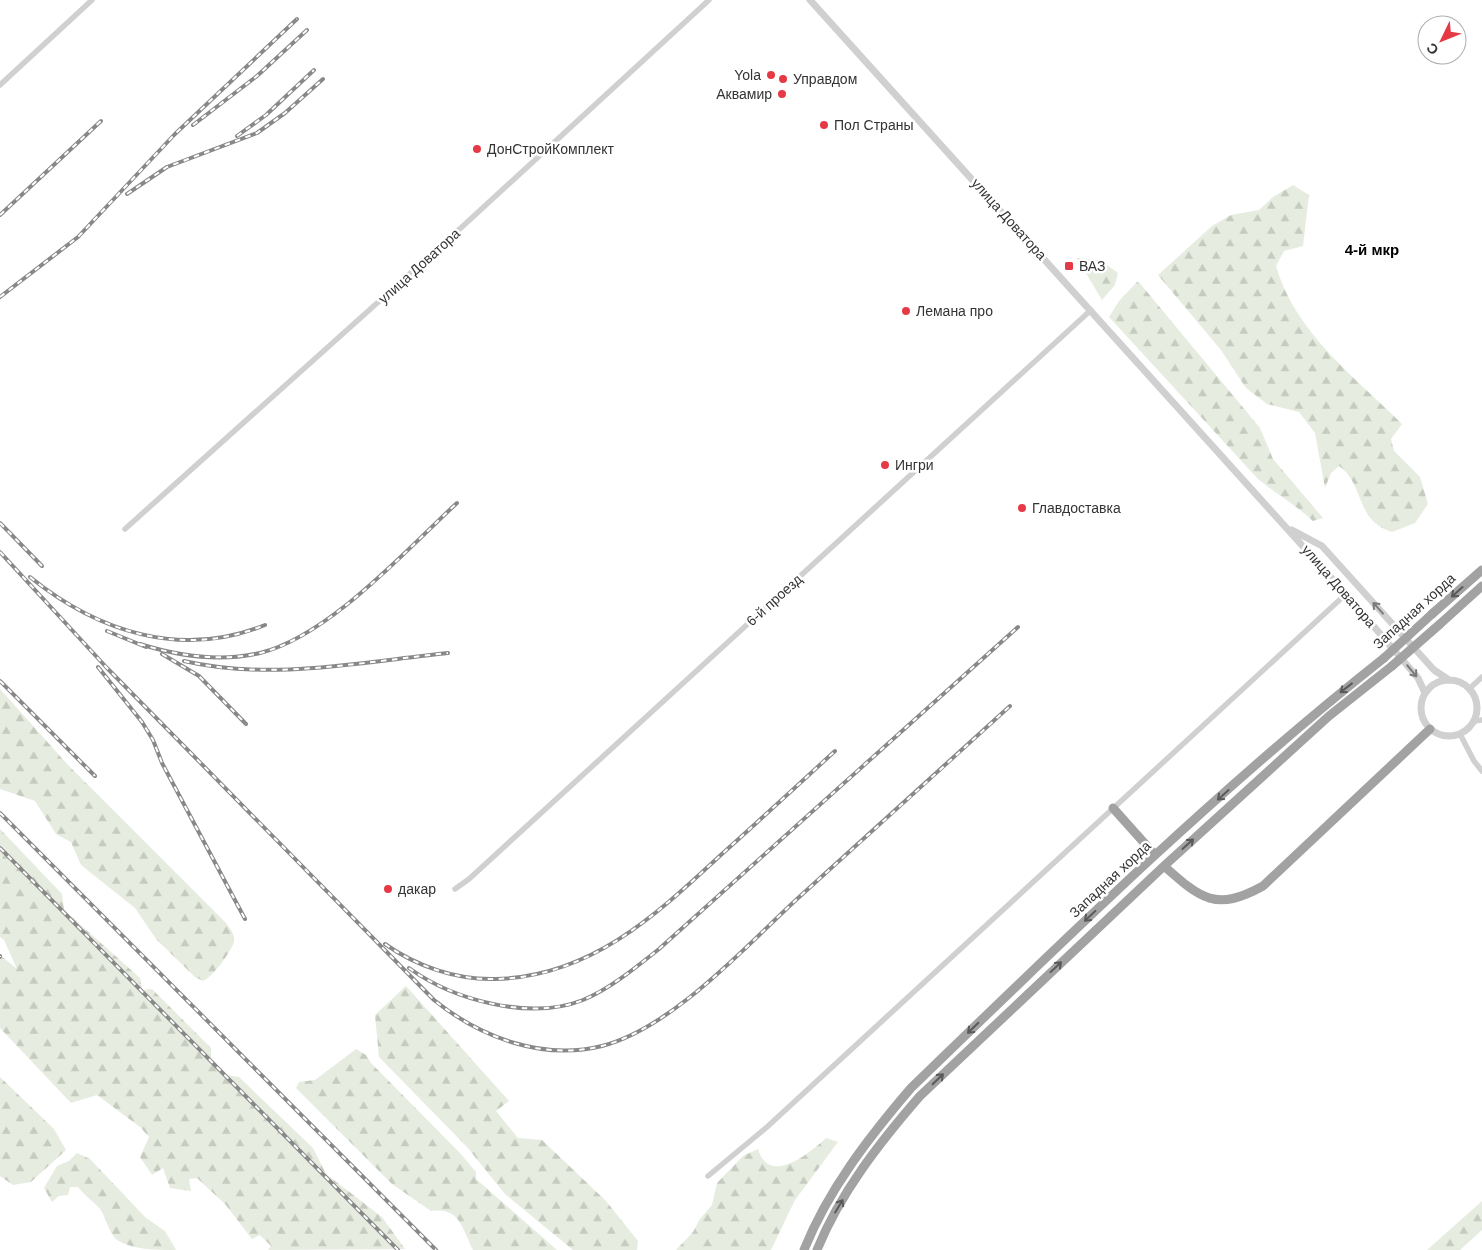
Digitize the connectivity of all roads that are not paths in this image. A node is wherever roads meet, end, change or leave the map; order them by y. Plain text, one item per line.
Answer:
1 (92, 0) edge
2 (710, 0) edge
3 (810, 0) edge
4 (0, 85) edge
5 (1091, 310) junction
6 (1287, 528) junction
7 (125, 529) dead end
8 (1482, 570) edge
9 (1482, 586) edge
10 (1346, 594) junction
11 (1482, 676) edge
12 (1449, 680) junction
13 (1469, 689) junction
14 (1425, 692) junction
15 (1478, 720) edge
16 (1430, 729) junction
17 (1460, 734) junction
18 (1482, 771) edge
19 (1113, 808) junction
20 (1155, 855) junction
21 (1164, 866) junction
22 (455, 888) dead end
23 (708, 1176) dead end
24 (804, 1250) edge
25 (817, 1250) edge

1 - 4 street
2 - 7 street, улица Доватора
3 - 5 street, улица Доватора
5 - 6 street, улица Доватора
5 - 22 street, 6-й проезд
6 - 10 street, улица Доватора
12 -> 6 street, улица Доватора
8 -> 20 highway, Западная хорда, bridge
21 -> 9 highway, Западная хорда, bridge
10 -> 14 street, улица Доватора
10 - 19 street
11 - 13 street
12 - 13 street
12 - 14 street
13 - 15 street
14 - 16 street
15 - 17 street
16 - 17 street
16 - 21 highway
17 - 18 street
19 - 20 highway
19 - 23 street
20 -> 24 highway, Западная хорда
25 -> 21 highway, Западная хорда

